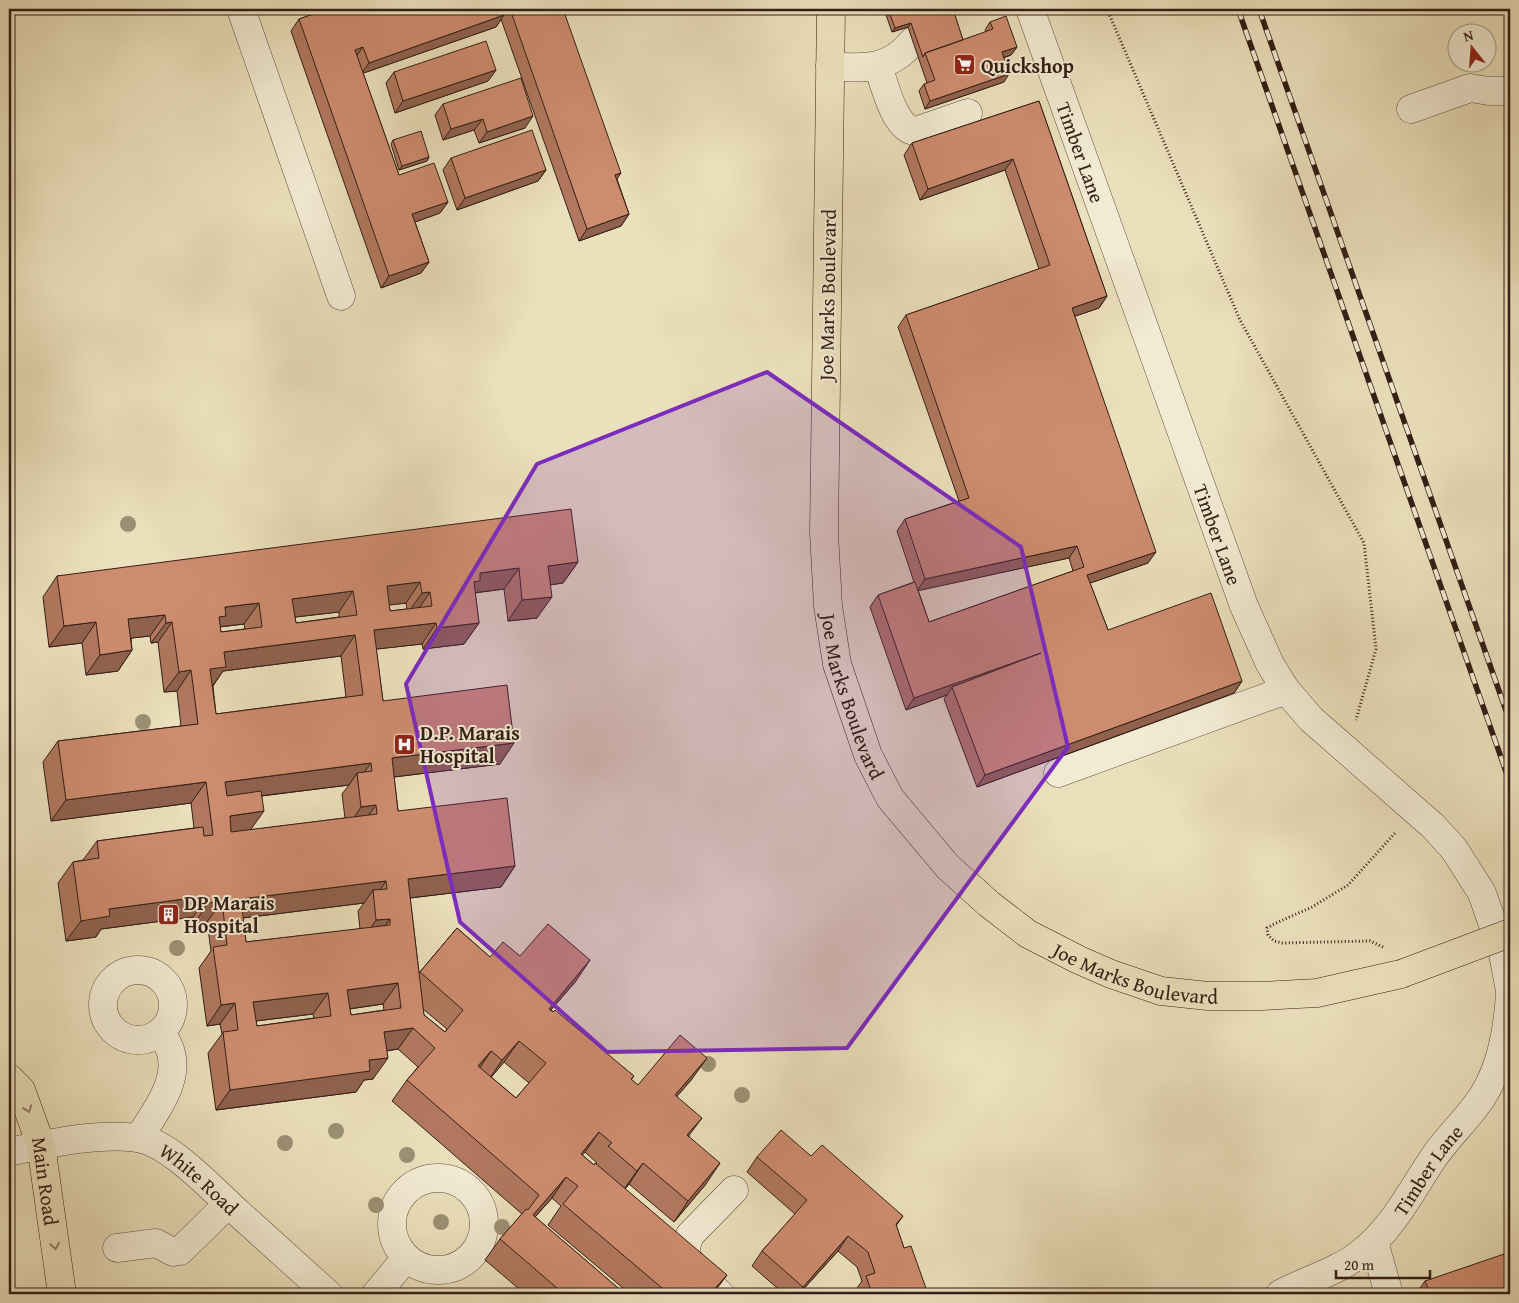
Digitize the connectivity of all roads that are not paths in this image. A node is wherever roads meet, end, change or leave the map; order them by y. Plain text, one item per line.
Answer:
1 (241, 9) edge
2 (832, 9) edge
3 (1030, 9) edge
4 (913, 41) edge
5 (830, 66) junction
6 (878, 66) junction
7 (1510, 91) edge
8 (1411, 109) dead end
9 (968, 113) dead end
10 (341, 296) dead end
11 (1286, 690) junction
12 (1058, 773) dead end
13 (1510, 933) edge
14 (1510, 991) edge
15 (1510, 996) edge
16 (161, 1031) dead end
17 (9, 1078) edge
18 (139, 1138) junction
19 (41, 1145) junction
20 (9, 1152) edge
21 (734, 1190) dead end
22 (228, 1204) junction
23 (1374, 1242) junction
24 (117, 1248) dead end
25 (406, 1258) dead end
26 (62, 1294) edge
27 (328, 1294) edge
28 (376, 1294) edge
29 (720, 1294) edge
30 (1280, 1294) edge
31 (1389, 1294) edge

1 - 10 street
2 - 5 main road, Joe Marks Boulevard
3 - 11 street, Timber Lane
4 - 6 street
5 - 6 street
5 - 13 main road, Joe Marks Boulevard, bridge
6 - 9 street
7 - 8 street
11 - 12 street
11 - 14 street, Timber Lane
15 - 23 street, Timber Lane
16 - 18 street
17 -> 19 main road, Main Road
18 - 19 street, White Road
18 - 22 street, White Road
19 - 20 street, White Road
19 -> 26 main road, Main Road
21 - 29 street
22 - 24 street
22 - 27 street, White Road
23 - 30 street, Timber Lane
23 - 31 street
25 - 28 street

